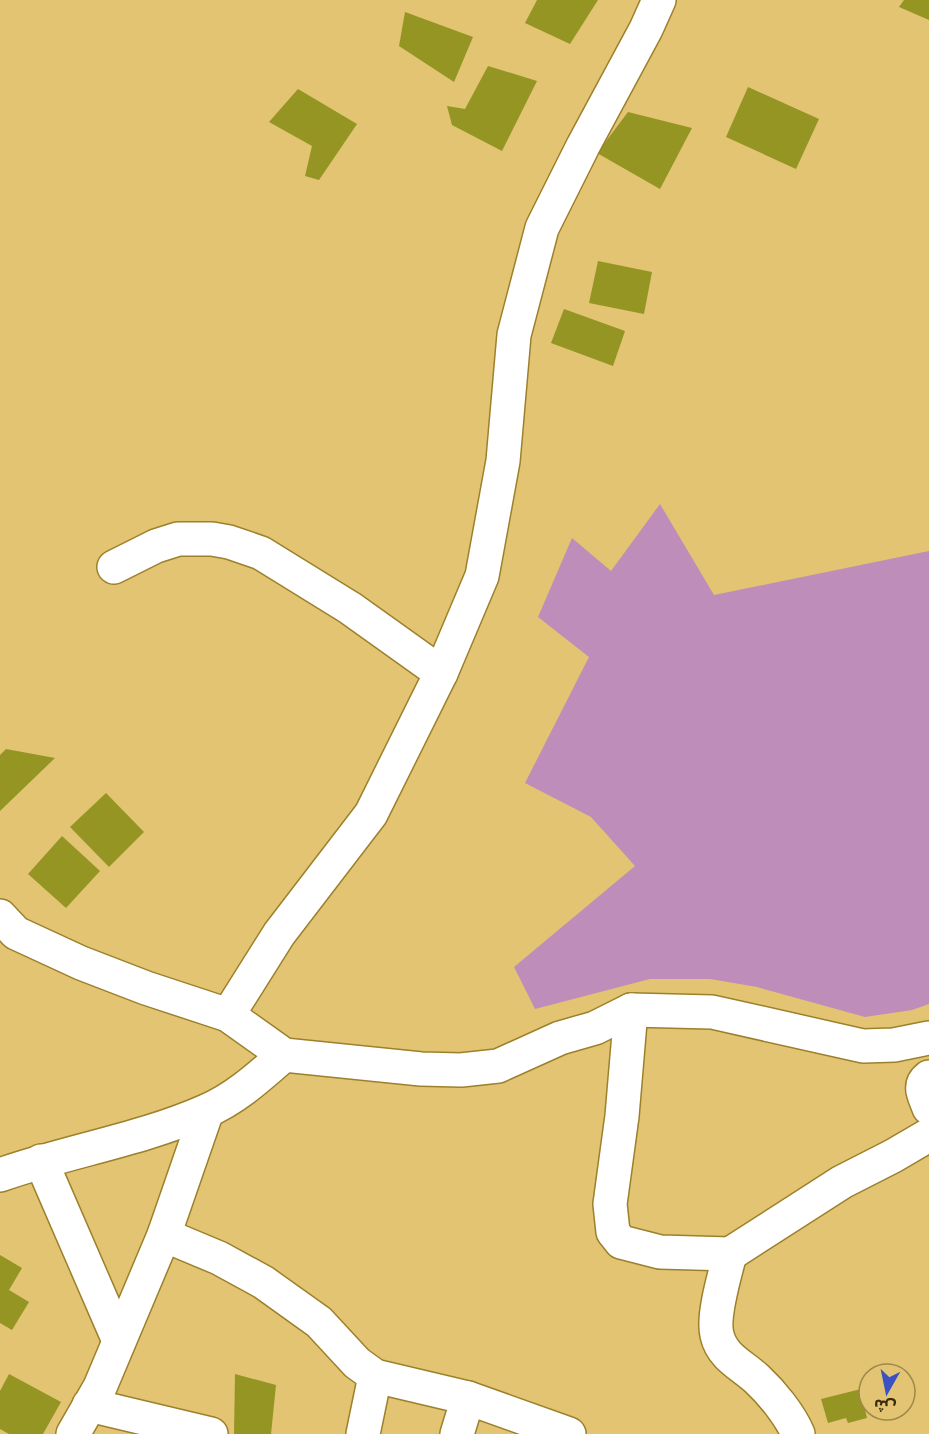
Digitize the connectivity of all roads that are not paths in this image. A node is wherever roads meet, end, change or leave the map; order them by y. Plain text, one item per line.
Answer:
1 (659, 0) edge
2 (114, 567) dead end
3 (441, 673) junction
4 (5, 928) edge
5 (632, 1010) junction
6 (228, 1015) junction
7 (929, 1038) edge
8 (284, 1055) junction
9 (929, 1077) edge
10 (929, 1107) edge
11 (207, 1111) junction
12 (929, 1135) edge
13 (41, 1161) junction
14 (0, 1175) edge
15 (164, 1235) junction
16 (730, 1254) junction
17 (118, 1341) junction
18 (375, 1376) junction
19 (468, 1398) junction
20 (89, 1405) junction
21 (73, 1434) edge
22 (211, 1434) edge
23 (363, 1434) edge
24 (457, 1434) edge
25 (569, 1434) edge
26 (798, 1434) edge

1 - 3 street
2 - 3 street
3 - 6 street
4 - 6 street
5 - 7 street
5 - 8 street
5 - 16 street
6 - 8 street
8 - 11 street
9 - 10 street
11 - 13 street
11 - 15 street
12 - 16 street
13 - 14 street
13 - 17 street
15 - 17 street
15 - 18 street
16 - 26 street
17 - 20 street
18 - 19 street
18 - 23 street
19 - 24 street
19 - 25 street
20 - 21 street
20 - 22 street

